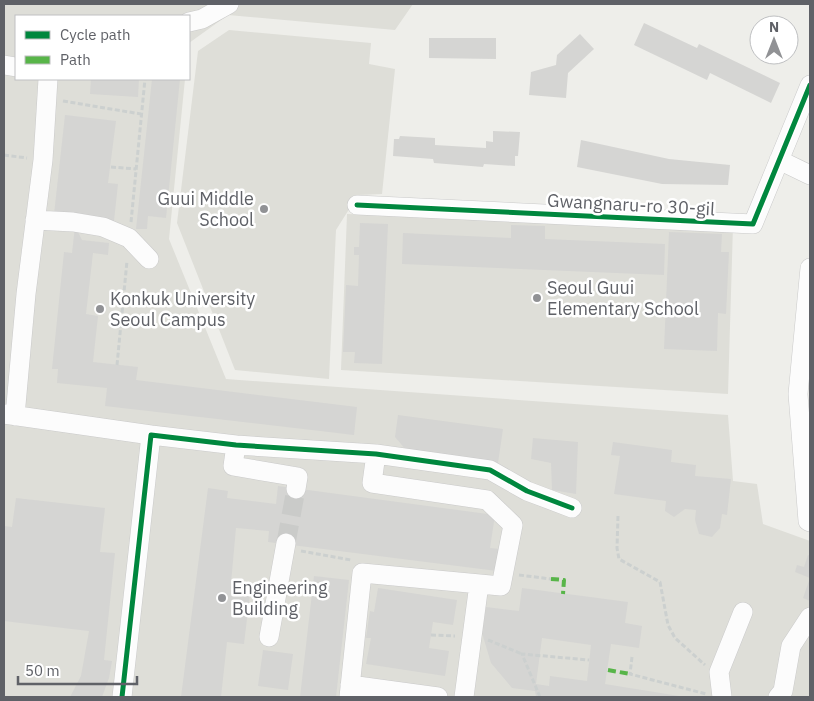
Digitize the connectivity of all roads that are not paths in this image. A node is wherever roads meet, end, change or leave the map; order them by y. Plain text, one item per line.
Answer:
1 (229, 4) edge
2 (190, 22) edge
3 (48, 80) edge
4 (810, 85) edge
5 (779, 160) junction
6 (810, 175) edge
7 (357, 205) dead end
8 (35, 220) junction
9 (149, 259) dead end
10 (810, 268) edge
11 (808, 329) edge
12 (10, 415) edge
13 (151, 435) junction
14 (236, 445) junction
15 (376, 454) junction
16 (456, 465) junction
17 (296, 489) tunnel mouth
18 (452, 495) junction
19 (572, 508) dead end
20 (809, 520) edge
21 (286, 546) tunnel mouth
22 (479, 584) junction
23 (743, 612) dead end
24 (810, 617) edge
25 (269, 637) dead end
26 (349, 691) edge
27 (715, 696) edge
28 (122, 697) edge
29 (438, 697) edge
30 (464, 697) edge
31 (778, 697) edge

1 - 2 street
3 - 8 street
4 - 5 street, Gwangnaru-ro 30-gil
5 - 6 street
5 - 7 street, Gwangnaru-ro 30-gil
8 - 9 street
8 - 12 street
10 - 11 street
11 - 20 street
12 - 13 street
13 - 14 street
13 - 28 street
14 - 15 street
14 - 17 street
15 - 16 street
15 - 18 street
16 - 18 street
16 - 19 street
18 - 22 street
21 - 25 street
22 - 26 street
22 - 30 street
23 - 27 street
24 - 31 street
26 - 29 street

